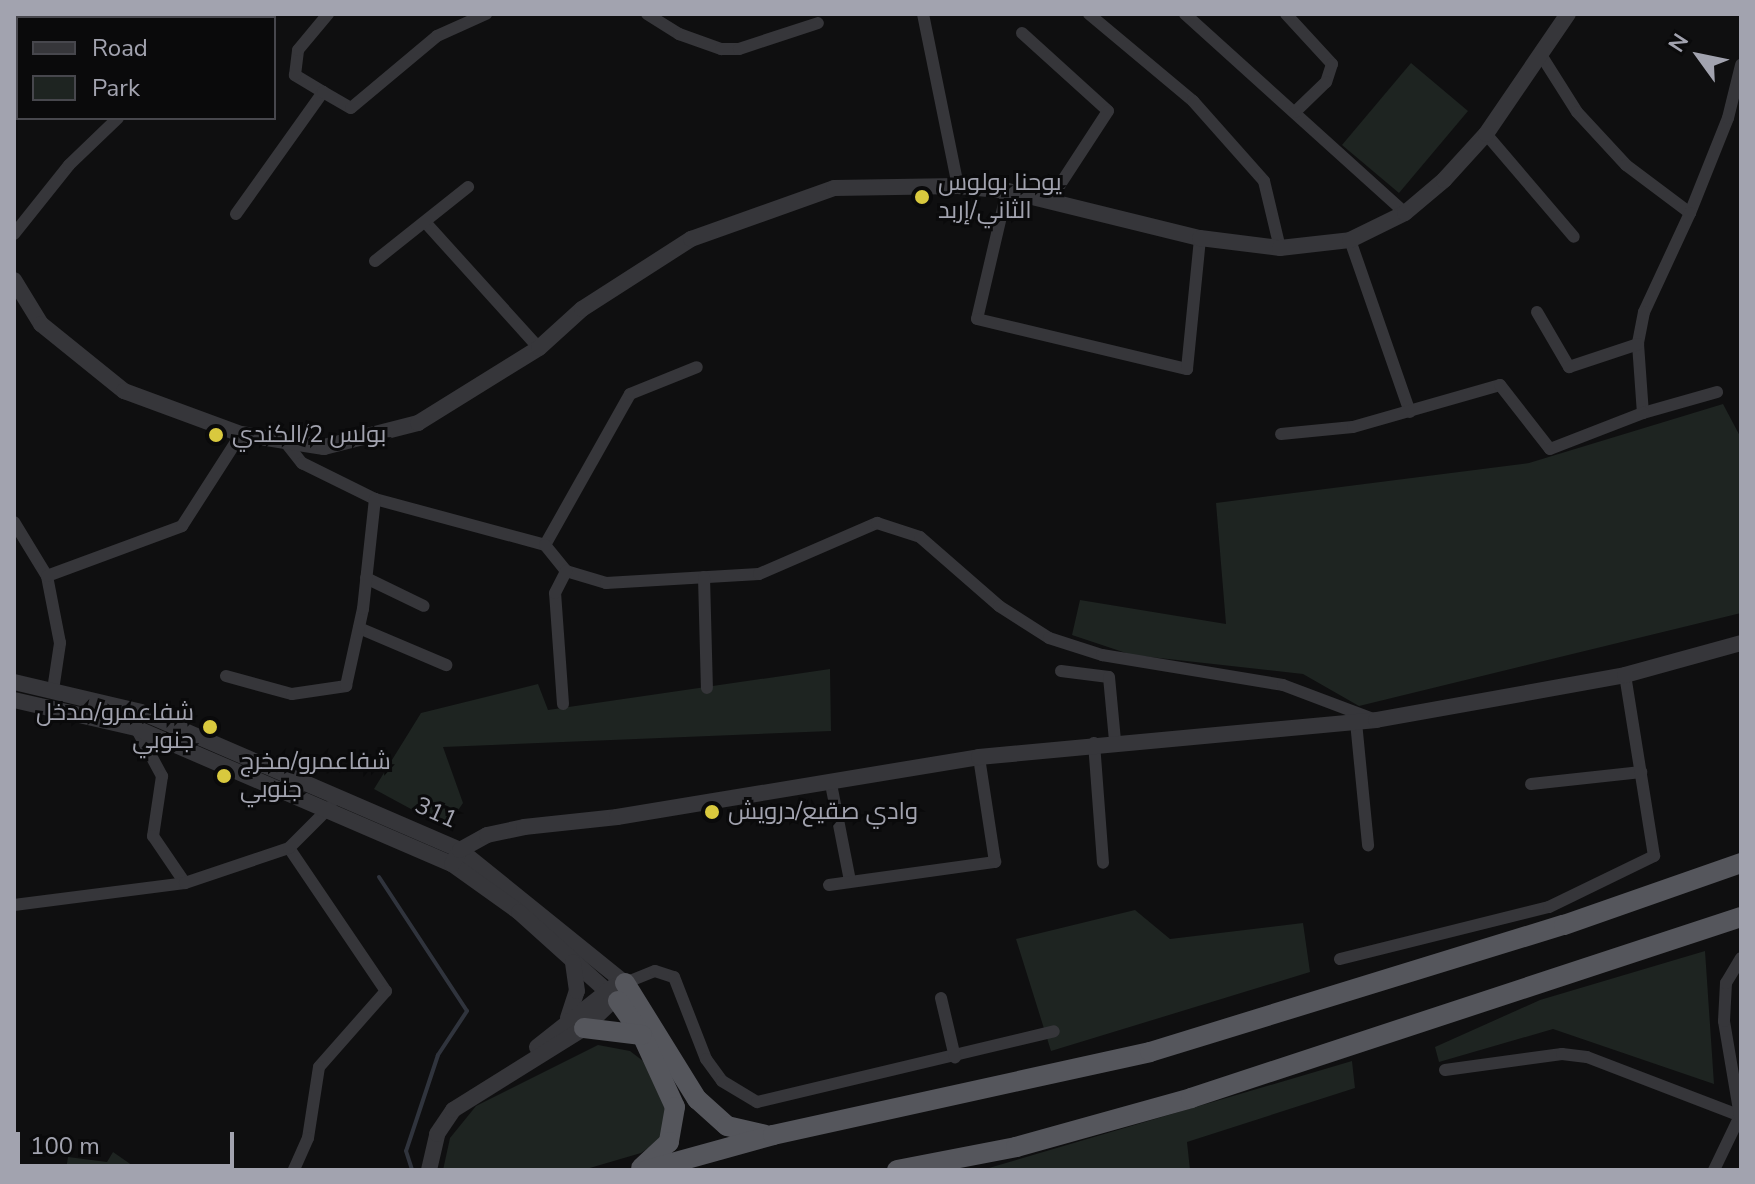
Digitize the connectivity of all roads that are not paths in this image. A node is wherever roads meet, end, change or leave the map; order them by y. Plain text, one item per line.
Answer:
1 (328, 14) edge
2 (486, 14) edge
3 (647, 14) edge
4 (923, 14) edge
5 (1089, 14) edge
6 (1185, 14) edge
7 (1286, 14) edge
8 (1568, 14) edge
9 (818, 23) dead end
10 (1022, 33) dead end
11 (1541, 55) junction
12 (1741, 65) edge
13 (323, 92) junction
14 (1295, 112) junction
15 (116, 120) edge
16 (1486, 134) junction
17 (958, 186) junction
18 (468, 187) dead end
19 (1007, 191) junction
20 (1050, 200) junction
21 (1405, 213) junction
22 (1690, 213) junction
23 (236, 214) dead end
24 (425, 222) junction
25 (14, 234) edge
26 (1574, 237) dead end
27 (1200, 238) junction
28 (1350, 240) junction
29 (1280, 248) junction
30 (375, 261) dead end
31 (14, 280) edge
32 (1537, 312) dead end
33 (1638, 344) junction
34 (539, 348) junction
35 (697, 367) dead end
36 (1717, 392) dead end
37 (1410, 412) junction
38 (1643, 413) junction
39 (241, 434) junction
40 (1281, 434) dead end
41 (281, 437) junction
42 (375, 499) junction
43 (14, 522) edge
44 (545, 545) junction
45 (566, 571) junction
46 (47, 576) junction
47 (704, 577) junction
48 (366, 578) junction
49 (424, 606) dead end
50 (359, 628) junction
51 (1741, 643) edge
52 (446, 665) dead end
53 (1061, 671) dead end
54 (1625, 675) junction
55 (226, 676) dead end
56 (14, 682) edge
57 (707, 688) dead end
58 (53, 690) junction
59 (14, 700) edge
60 (563, 704) dead end
61 (1376, 720) junction
62 (1356, 722) junction
63 (136, 728) junction
64 (1115, 741) junction
65 (1094, 743) junction
66 (979, 757) junction
67 (1641, 772) junction
68 (831, 784) junction
69 (1531, 784) dead end
70 (336, 795) junction
71 (329, 811) junction
72 (1368, 845) dead end
73 (289, 848) junction
74 (1741, 853) edge
75 (456, 857) junction
76 (1103, 863) dead end
77 (1741, 863) edge
78 (850, 881) junction
79 (185, 883) junction
80 (829, 885) dead end
81 (1664, 886) junction
82 (14, 905) edge
83 (1741, 917) edge
84 (1741, 958) edge
85 (1340, 959) dead end
86 (573, 962) junction
87 (616, 991) junction
88 (941, 998) dead end
89 (574, 1025) junction
90 (1054, 1031) dead end
91 (642, 1035) junction
92 (955, 1057) junction
93 (1445, 1070) dead end
94 (1741, 1116) edge
95 (773, 1135) junction
96 (294, 1170) edge
97 (429, 1170) edge
98 (637, 1170) edge
99 (647, 1170) edge
100 (897, 1170) edge
101 (1714, 1170) edge

1 - 13 street
2 - 13 street
3 - 9 street
4 - 17 street
5 - 29 street
6 - 14 street
7 - 14 street
8 - 11 street
10 - 20 street
11 - 16 street
11 - 22 street
12 - 22 street
13 - 23 street
14 - 21 street
15 - 25 street
16 - 21 street
16 - 26 street
17 - 19 street
17 - 34 street
18 - 24 street
19 - 20 street
19 - 27 street
20 - 27 street
21 - 28 street
22 - 33 street
24 - 30 street
24 - 34 street
27 - 29 street
28 - 29 street
28 - 37 street
31 - 39 street
32 - 33 street
33 - 38 street
34 - 41 street
35 - 44 street
36 - 38 street
37 - 38 street
37 - 40 street
39 - 41 street
39 - 46 street
41 - 42 street
42 - 44 street
42 - 48 street
43 - 46 street
44 - 45 street
45 - 47 street
45 - 60 street
46 - 58 street
47 - 57 street
47 - 61 street
48 - 49 street
48 - 50 street
50 - 52 street
50 - 55 street
51 - 54 street
53 - 64 street
54 - 61 street
54 - 67 street
56 - 58 street, 311
58 - 70 street, 311
59 - 63 street, 311
61 - 62 street
62 - 64 street
62 - 72 street
63 - 71 street, 311
63 - 79 street
64 - 65 street
65 - 66 street
65 - 76 street
66 - 68 street
66 - 78 street
67 - 69 street
67 - 85 street
68 - 75 street
68 - 78 street
70 - 71 street
70 - 75 street, 311
71 - 73 street
71 - 75 street, 311
73 - 79 street
73 - 96 street
74 - 81 highway
75 - 86 street, 311
75 - 87 street, 311
77 - 81 highway
78 - 80 street
79 - 82 street
81 - 95 highway
83 - 100 highway
84 - 94 street
86 - 87 street, 311
86 - 89 street
87 - 89 street
87 - 91 highway
87 - 92 street
87 - 95 highway
88 - 92 street
89 - 91 highway
89 - 97 street
90 - 92 street
91 - 98 highway
93 - 94 street
94 - 101 street
95 - 99 highway

